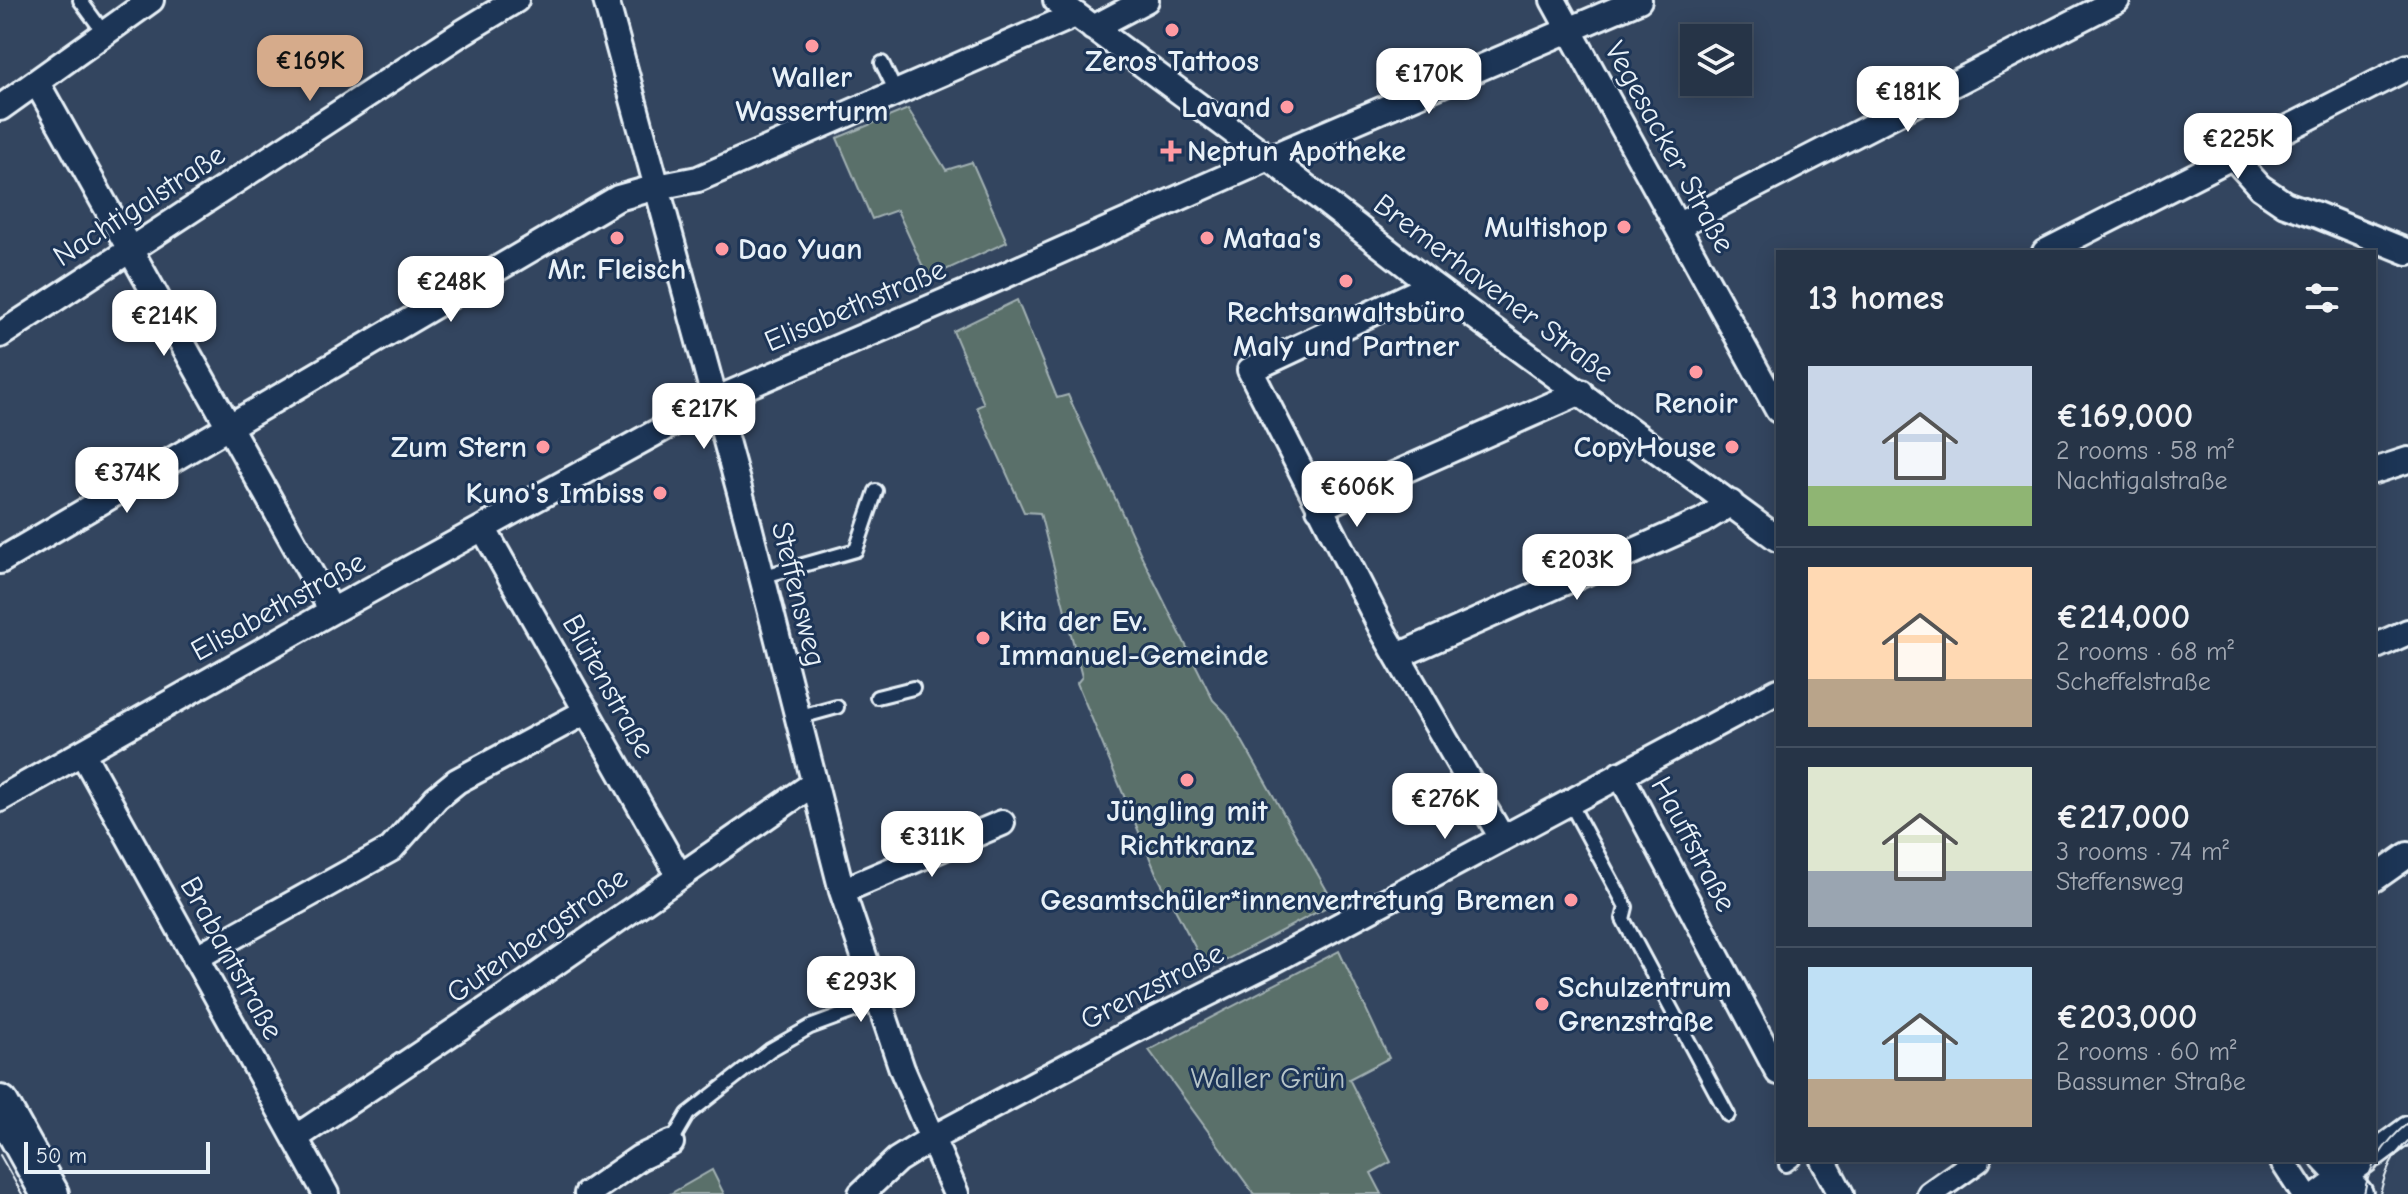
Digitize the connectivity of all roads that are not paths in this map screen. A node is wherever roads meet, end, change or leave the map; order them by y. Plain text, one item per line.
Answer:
1 (80, 0) edge
2 (151, 0) edge
3 (516, 0) edge
4 (606, 0) edge
5 (1146, 0) edge
6 (1553, 0) edge
7 (1639, 0) edge
8 (2117, 0) edge
9 (1075, 14) edge
10 (1570, 30) junction
11 (104, 33) junction
12 (882, 63) dead end
13 (2408, 67) edge
14 (37, 83) junction
15 (896, 92) junction
16 (0, 108) edge
17 (2233, 157) junction
18 (1269, 158) junction
19 (657, 187) junction
20 (1677, 226) junction
21 (130, 248) junction
22 (2049, 250) edge
23 (2408, 252) edge
24 (1432, 285) junction
25 (0, 335) edge
26 (1581, 392) junction
27 (1775, 396) edge
28 (715, 400) junction
29 (230, 427) junction
30 (2408, 460) edge
31 (2376, 470) edge
32 (876, 491) dead end
33 (1731, 503) junction
34 (1319, 508) junction
35 (483, 528) junction
36 (1776, 537) edge
37 (0, 561) edge
38 (761, 577) junction
39 (332, 611) junction
40 (2408, 632) edge
41 (2376, 646) edge
42 (1398, 656) junction
43 (913, 688) dead end
44 (1776, 692) edge
45 (877, 697) dead end
46 (837, 707) dead end
47 (587, 711) junction
48 (797, 718) junction
49 (83, 754) junction
50 (1620, 774) junction
51 (813, 784) junction
52 (0, 799) edge
53 (1569, 801) junction
54 (1002, 823) dead end
55 (1502, 838) junction
56 (2408, 855) edge
57 (679, 875) junction
58 (2376, 878) edge
59 (842, 891) junction
60 (195, 958) junction
61 (878, 1002) junction
62 (1776, 1068) edge
63 (0, 1104) edge
64 (1728, 1115) dead end
65 (2408, 1129) edge
66 (295, 1138) junction
67 (931, 1139) junction
68 (671, 1143) joint
69 (2376, 1153) edge
70 (1824, 1162) edge
71 (1975, 1162) edge
72 (2283, 1162) edge
73 (50, 1194) edge
74 (326, 1194) edge
75 (587, 1194) edge
76 (861, 1194) edge
77 (956, 1194) edge
78 (1841, 1194) edge
79 (1930, 1194) edge
80 (2304, 1194) edge

1 - 11 lane
2 - 11 street
3 - 21 street, Nachtigalstraße
4 - 19 street, Steffensweg
5 - 9 street
6 - 10 street, Vegesacker Straße
7 - 10 street, Elisabethstraße
8 - 20 street
9 - 15 street
9 - 18 street, Bremerhavener Straße
10 - 18 street, Elisabethstraße
10 - 20 street, Vegesacker Straße
11 - 14 street
12 - 15 lane
13 - 17 street
14 - 16 street
14 - 21 street
15 - 19 street
17 - 22 street
17 - 23 street
18 - 24 street, Bremerhavener Straße
18 - 28 street, Elisabethstraße
19 - 28 street, Steffensweg
19 - 29 street
20 - 27 street, Vegesacker Straße
21 - 25 street, Nachtigalstraße
21 - 29 street
24 - 26 street, Bremerhavener Straße
24 - 34 street
26 - 33 street, Bremerhavener Straße
26 - 34 street
28 - 35 street, Elisabethstraße
28 - 38 street, Steffensweg
29 - 37 street
29 - 39 street
30 - 31 street
32 - 38 lane
33 - 36 street, Bremerhavener Straße
33 - 42 street
34 - 42 street
35 - 39 street, Elisabethstraße
35 - 47 street, Blütenstraße
38 - 48 street, Steffensweg
39 - 49 street, Elisabethstraße
40 - 41 street
42 - 55 street
43 - 45 lane
44 - 50 street, Grenzstraße
46 - 48 lane
47 - 57 street, Blütenstraße
47 - 60 street
48 - 51 street, Steffensweg
49 - 52 street, Elisabethstraße
49 - 60 street, Brabantstraße
50 - 53 street, Grenzstraße
50 - 62 street, Hauffstraße
51 - 57 street, Gutenbergstraße
51 - 59 street, Steffensweg
53 - 55 street, Grenzstraße
53 - 64 lane
54 - 59 street
55 - 67 street, Grenzstraße
56 - 58 street
57 - 66 street, Gutenbergstraße
59 - 61 street, Steffensweg
60 - 66 street, Brabantstraße
61 - 67 street, Steffensweg
61 - 68 lane
63 - 73 main road
65 - 69 street
66 - 74 street, Brabantstraße
67 - 76 street, Grenzstraße
67 - 77 street, Steffensweg
68 - 75 street
70 - 78 street
71 - 79 street
72 - 80 street

